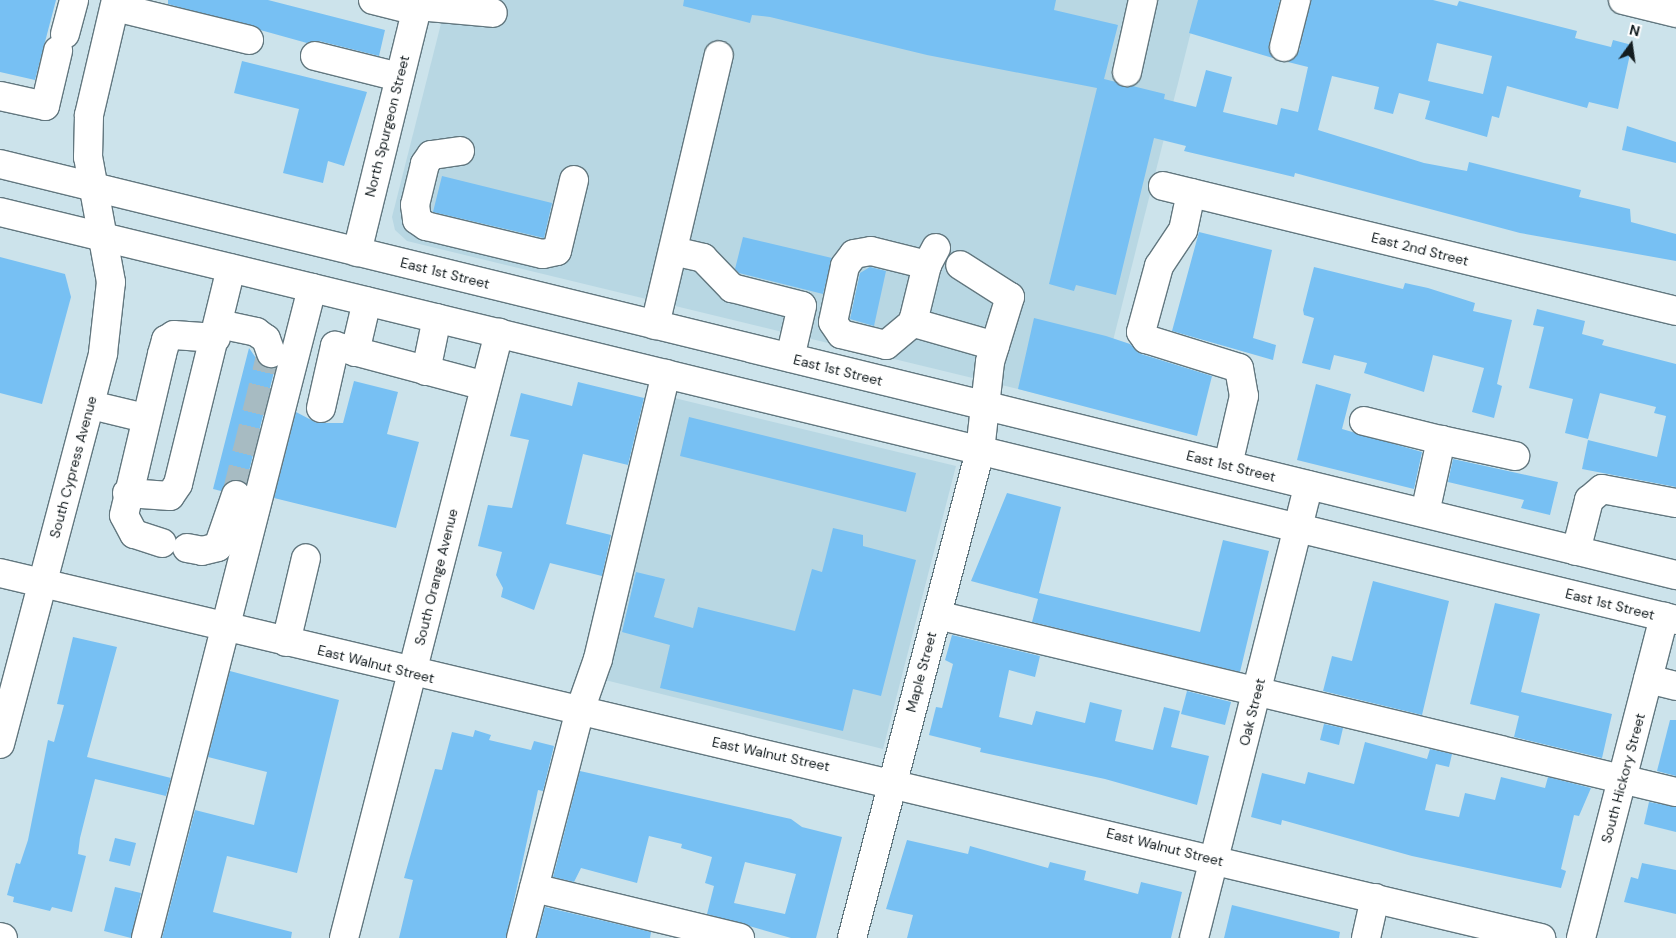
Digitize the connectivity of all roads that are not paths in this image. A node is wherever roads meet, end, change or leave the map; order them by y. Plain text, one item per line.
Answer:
1 (74, 0) edge
2 (373, 0) edge
3 (1143, 0) edge
4 (1296, 0) edge
5 (1623, 0) edge
6 (116, 3) edge
7 (418, 6) edge
8 (493, 13) dead end
9 (1676, 13) edge
10 (249, 40) dead end
11 (1284, 47) dead end
12 (59, 51) junction
13 (720, 55) dead end
14 (316, 56) dead end
15 (1127, 72) dead end
16 (399, 77) junction
17 (96, 79) junction
18 (0, 96) edge
19 (460, 151) dead end
20 (0, 164) edge
21 (574, 180) dead end
22 (1163, 186) dead end
23 (94, 187) junction
24 (1191, 193) junction
25 (0, 212) edge
26 (103, 236) junction
27 (673, 251) junction
28 (357, 252) junction
29 (960, 265) dead end
30 (231, 268) junction
31 (312, 288) junction
32 (367, 301) junction
33 (1676, 311) edge
34 (437, 318) junction
35 (916, 320) junction
36 (655, 325) junction
37 (217, 331) junction
38 (499, 333) junction
39 (995, 346) junction
40 (356, 352) junction
41 (271, 353) dead end
42 (790, 358) junction
43 (426, 371) junction
44 (666, 374) junction
45 (485, 386) junction
46 (91, 405) junction
47 (982, 405) junction
48 (321, 408) dead end
49 (145, 418) junction
50 (1364, 421) dead end
51 (1441, 440) junction
52 (980, 450) junction
53 (1515, 456) dead end
54 (1228, 465) junction
55 (1309, 485) junction
56 (127, 493) junction
57 (236, 495) tunnel mouth
58 (1676, 503) edge
59 (1425, 513) junction
60 (1298, 528) junction
61 (1576, 551) junction
62 (306, 558) dead end
63 (0, 573) edge
64 (1676, 575) edge
65 (42, 583) junction
66 (937, 614) junction
67 (1670, 619) edge
68 (226, 627) junction
69 (286, 642) junction
70 (11, 652) edge
71 (412, 672) junction
72 (1648, 678) junction
73 (1676, 686) edge
74 (1258, 689) junction
75 (579, 713) junction
76 (0, 744) edge
77 (1623, 780) junction
78 (892, 781) junction
79 (1676, 792) edge
80 (1214, 859) junction
81 (534, 888) junction
82 (1375, 898) junction
83 (146, 938) edge
84 (344, 938) edge
85 (521, 938) edge
86 (740, 938) edge
87 (852, 938) edge
88 (1194, 938) edge
89 (1366, 938) edge
90 (1541, 938) edge
91 (1581, 938) edge

1 - 12 street
2 - 7 street
3 - 15 street
4 - 11 street
5 - 9 street
6 - 10 street
6 - 17 street, South Cypress Avenue
7 - 8 street
7 - 16 street, North Spurgeon Street
12 - 17 street
12 - 18 street
13 - 27 street
14 - 16 street
16 - 28 street, North Spurgeon Street
17 - 23 street, South Cypress Avenue
19 - 21 street
20 - 23 street, East 1st Street
22 - 24 street, East 2nd Street
23 - 26 street, South Cypress Avenue
23 - 28 street, East 1st Street
24 - 33 street, East 2nd Street
24 - 54 street
25 - 26 street, East 1st Street
26 - 30 street, East 1st Street
26 - 46 street, South Cypress Avenue
27 - 36 street
27 - 42 street
28 - 36 street, East 1st Street
29 - 39 street, Maple Street
30 - 31 street, East 1st Street
30 - 37 street
31 - 32 street, East 1st Street
31 - 68 street
32 - 34 street, East 1st Street
32 - 40 street
34 - 38 street, East 1st Street
34 - 43 street
35 - 35 street
35 - 39 street
36 - 42 street, East 1st Street
37 - 41 street
37 - 49 street
37 - 56 street
38 - 44 street, East 1st Street
38 - 45 street, South Orange Avenue
39 - 47 street, Maple Street
40 - 43 street
40 - 48 street
42 - 47 street, East 1st Street
43 - 45 street
44 - 52 street, East 1st Street
44 - 75 street
45 - 71 street, South Orange Avenue
46 - 49 street
46 - 65 street, South Cypress Avenue
47 - 52 street, Maple Street
47 - 54 street, East 1st Street
49 - 56 street
50 - 51 street
51 - 53 street
51 - 59 street
52 - 60 street, East 1st Street
52 - 66 street, Maple Street
54 - 55 street, East 1st Street
55 - 59 street, East 1st Street
55 - 60 street, Oak Street
56 - 57 street
58 - 61 street
59 - 61 street, East 1st Street
60 - 67 street, East 1st Street
60 - 74 street, Oak Street
61 - 64 street, East 1st Street
62 - 69 street
63 - 65 street, East Walnut Street
65 - 68 street, East Walnut Street
65 - 70 street, South Cypress Avenue
66 - 74 street
66 - 78 street, Maple Street
67 - 72 street, South Hickory Street
68 - 69 street, East Walnut Street
68 - 83 street
69 - 71 street, East Walnut Street
70 - 76 street, South Cypress Avenue
71 - 75 street, East Walnut Street
71 - 84 street, South Orange Avenue
72 - 73 street
72 - 77 street, South Hickory Street
74 - 77 street
74 - 80 street, Oak Street
75 - 78 street, East Walnut Street
75 - 81 street
77 - 79 street
77 - 91 street, South Hickory Street
78 - 80 street, East Walnut Street
78 - 87 street, Maple Street
80 - 82 street, East Walnut Street
80 - 88 street, Oak Street
81 - 85 street
81 - 86 street
82 - 89 street
82 - 90 street, East Walnut Street

